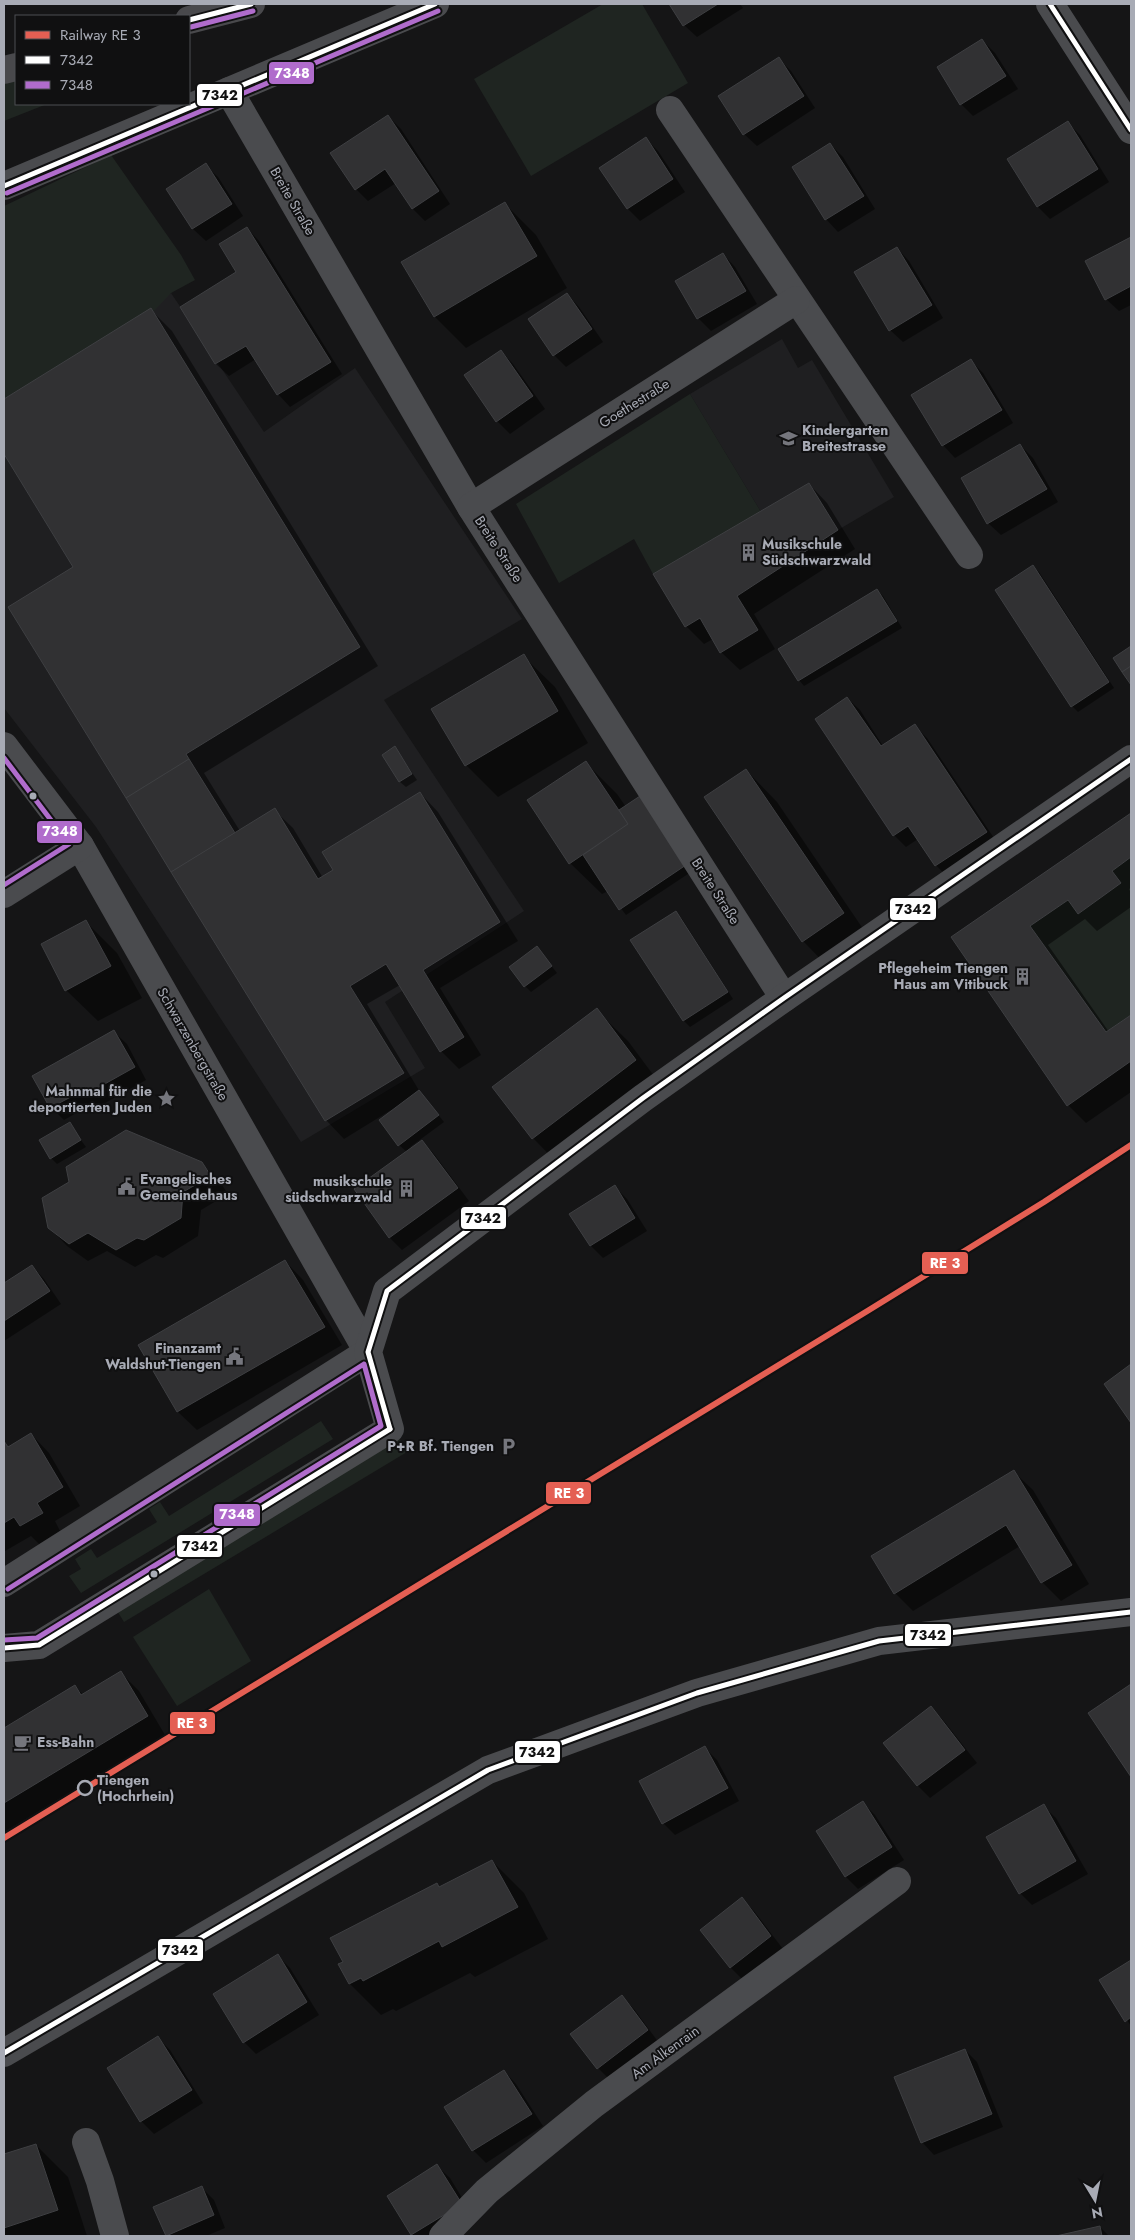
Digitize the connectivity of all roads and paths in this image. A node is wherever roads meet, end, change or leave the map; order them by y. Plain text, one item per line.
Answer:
1 (251, 4) edge
2 (435, 4) edge
3 (1050, 4) edge
4 (190, 20) edge
5 (229, 92) junction
6 (670, 110) dead end
7 (1131, 130) edge
8 (4, 186) edge
9 (796, 300) junction
10 (472, 507) junction
11 (969, 555) dead end
12 (4, 746) edge
13 (1131, 760) edge
14 (80, 846) junction
15 (4, 894) edge
16 (784, 998) junction
17 (368, 1352) junction
18 (4, 1583) edge
19 (1131, 1612) edge
20 (4, 1648) edge
21 (897, 1881) dead end
22 (4, 2053) edge
23 (86, 2142) dead end
24 (115, 2236) edge
25 (443, 2236) edge

1 - 4 main road
2 - 5 street
3 - 7 street
5 - 8 street
5 - 10 street, Breite Straße
6 - 9 street
9 - 10 street, Goethestraße
9 - 11 street
10 - 16 street, Breite Straße
12 - 14 street, Schwarzenbergstraße
13 - 16 street
14 - 15 street
14 - 17 street, Schwarzenbergstraße
16 - 17 street
17 - 18 street
17 - 20 street, Schwarzenbergstraße
19 - 22 street
21 - 25 street, Am Alkenrain
23 - 24 street

